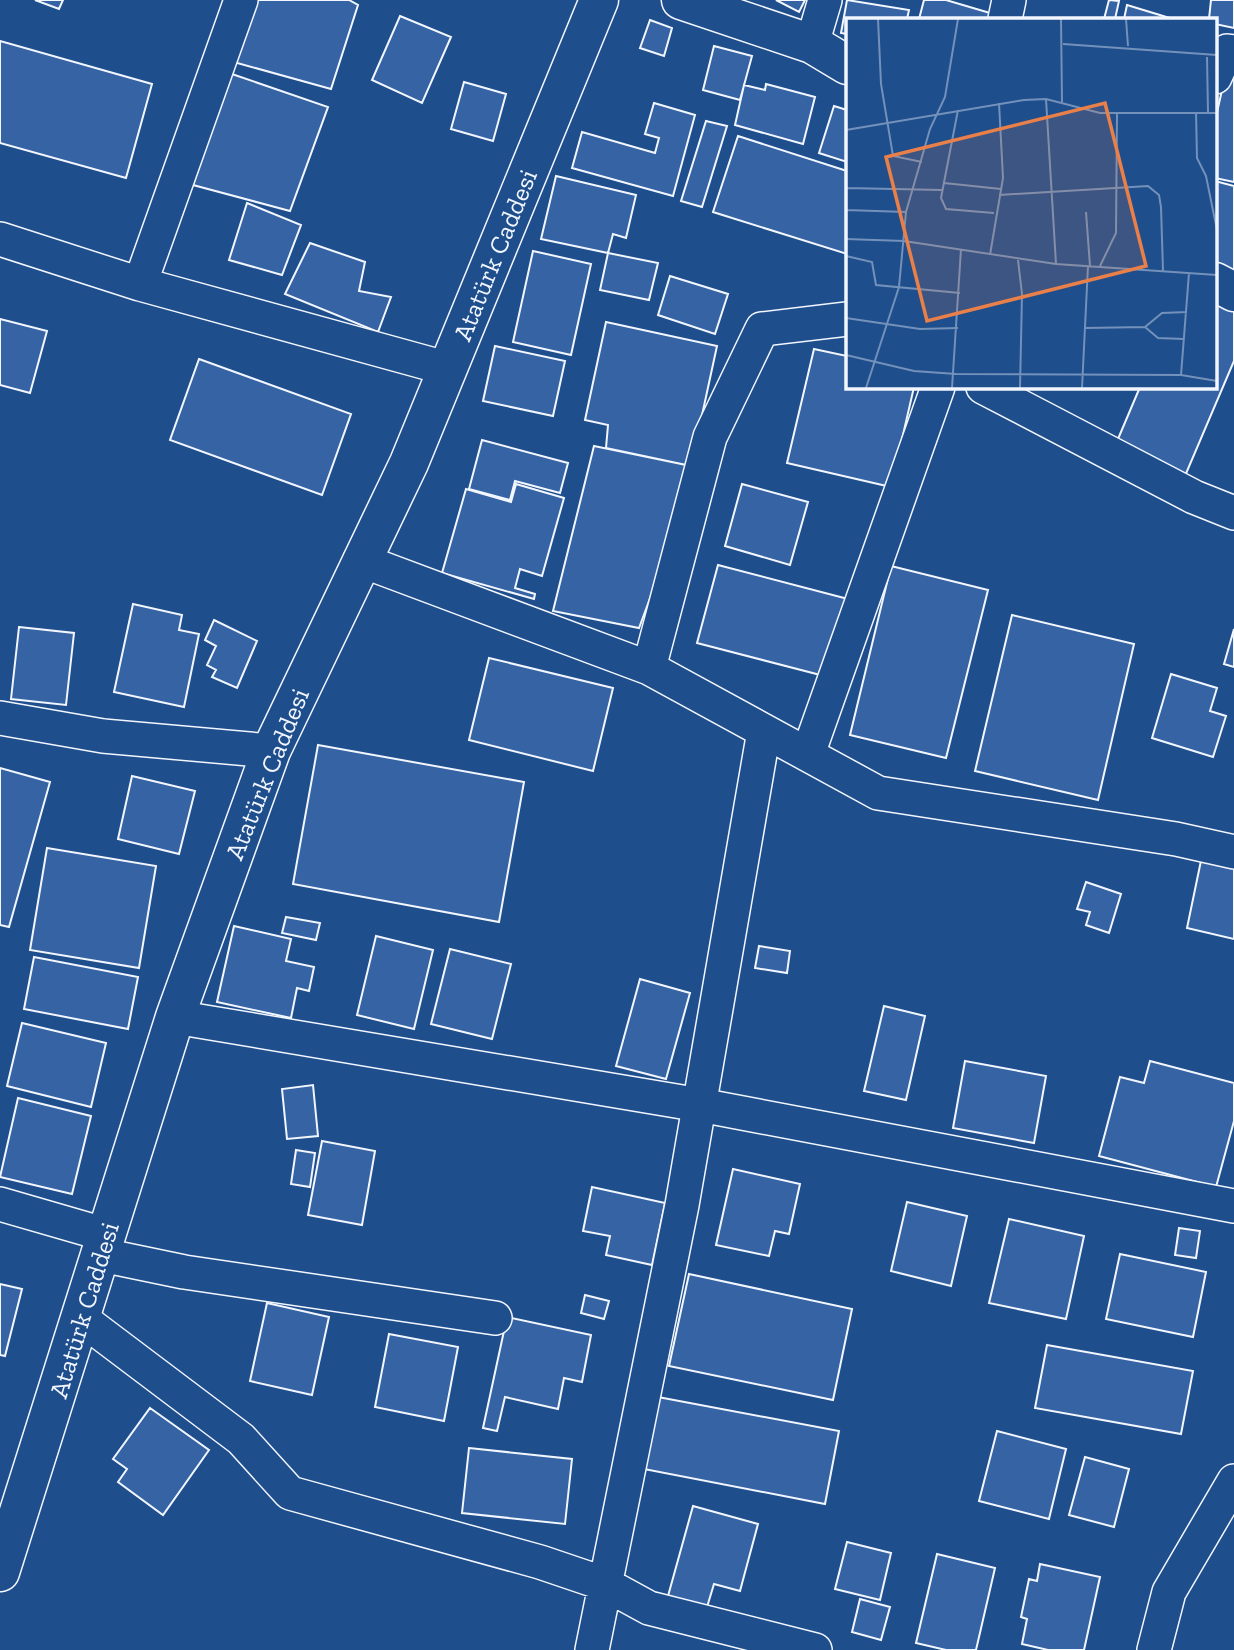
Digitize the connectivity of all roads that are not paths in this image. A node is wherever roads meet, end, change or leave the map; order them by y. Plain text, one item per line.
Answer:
1 (241, 0) edge
2 (599, 0) edge
3 (681, 0) edge
4 (825, 0) edge
5 (1009, 0) edge
6 (1005, 18) edge
7 (812, 44) junction
8 (1234, 52) edge
9 (846, 64) edge
10 (1216, 75) edge
11 (0, 239) edge
12 (1216, 283) edge
13 (140, 284) junction
14 (1234, 292) edge
15 (846, 319) edge
16 (449, 369) junction
17 (938, 388) edge
18 (985, 388) edge
19 (1234, 513) edge
20 (360, 560) junction
21 (649, 668) junction
22 (0, 718) edge
23 (764, 731) junction
24 (271, 751) junction
25 (808, 754) junction
26 (1234, 852) edge
27 (175, 1017) junction
28 (700, 1105) junction
29 (0, 1204) edge
30 (1234, 1206) edge
31 (105, 1245) junction
32 (495, 1318) dead end
33 (82, 1319) junction
34 (1234, 1481) edge
35 (0, 1572) edge
36 (605, 1584) junction
37 (592, 1650) edge
38 (815, 1650) edge
39 (1154, 1650) edge

1 - 13 street
2 - 16 street, Atatürk Caddesi
3 - 7 street
4 - 7 street
5 - 6 street
7 - 9 street
8 - 10 street
11 - 13 street
12 - 14 street
13 - 16 street
15 - 21 street
16 - 20 street, Atatürk Caddesi
17 - 25 street
18 - 19 street
20 - 21 street
20 - 24 street, Atatürk Caddesi
21 - 23 street
22 - 24 street
23 - 25 street
23 - 28 street
24 - 27 street, Atatürk Caddesi
25 - 26 street
27 - 28 street
27 - 31 street, Atatürk Caddesi
28 - 30 street
28 - 36 street
29 - 31 street
31 - 32 street
31 - 33 street, Atatürk Caddesi
33 - 35 street, Atatürk Caddesi
33 - 36 street
34 - 39 street
36 - 37 street
36 - 38 street

